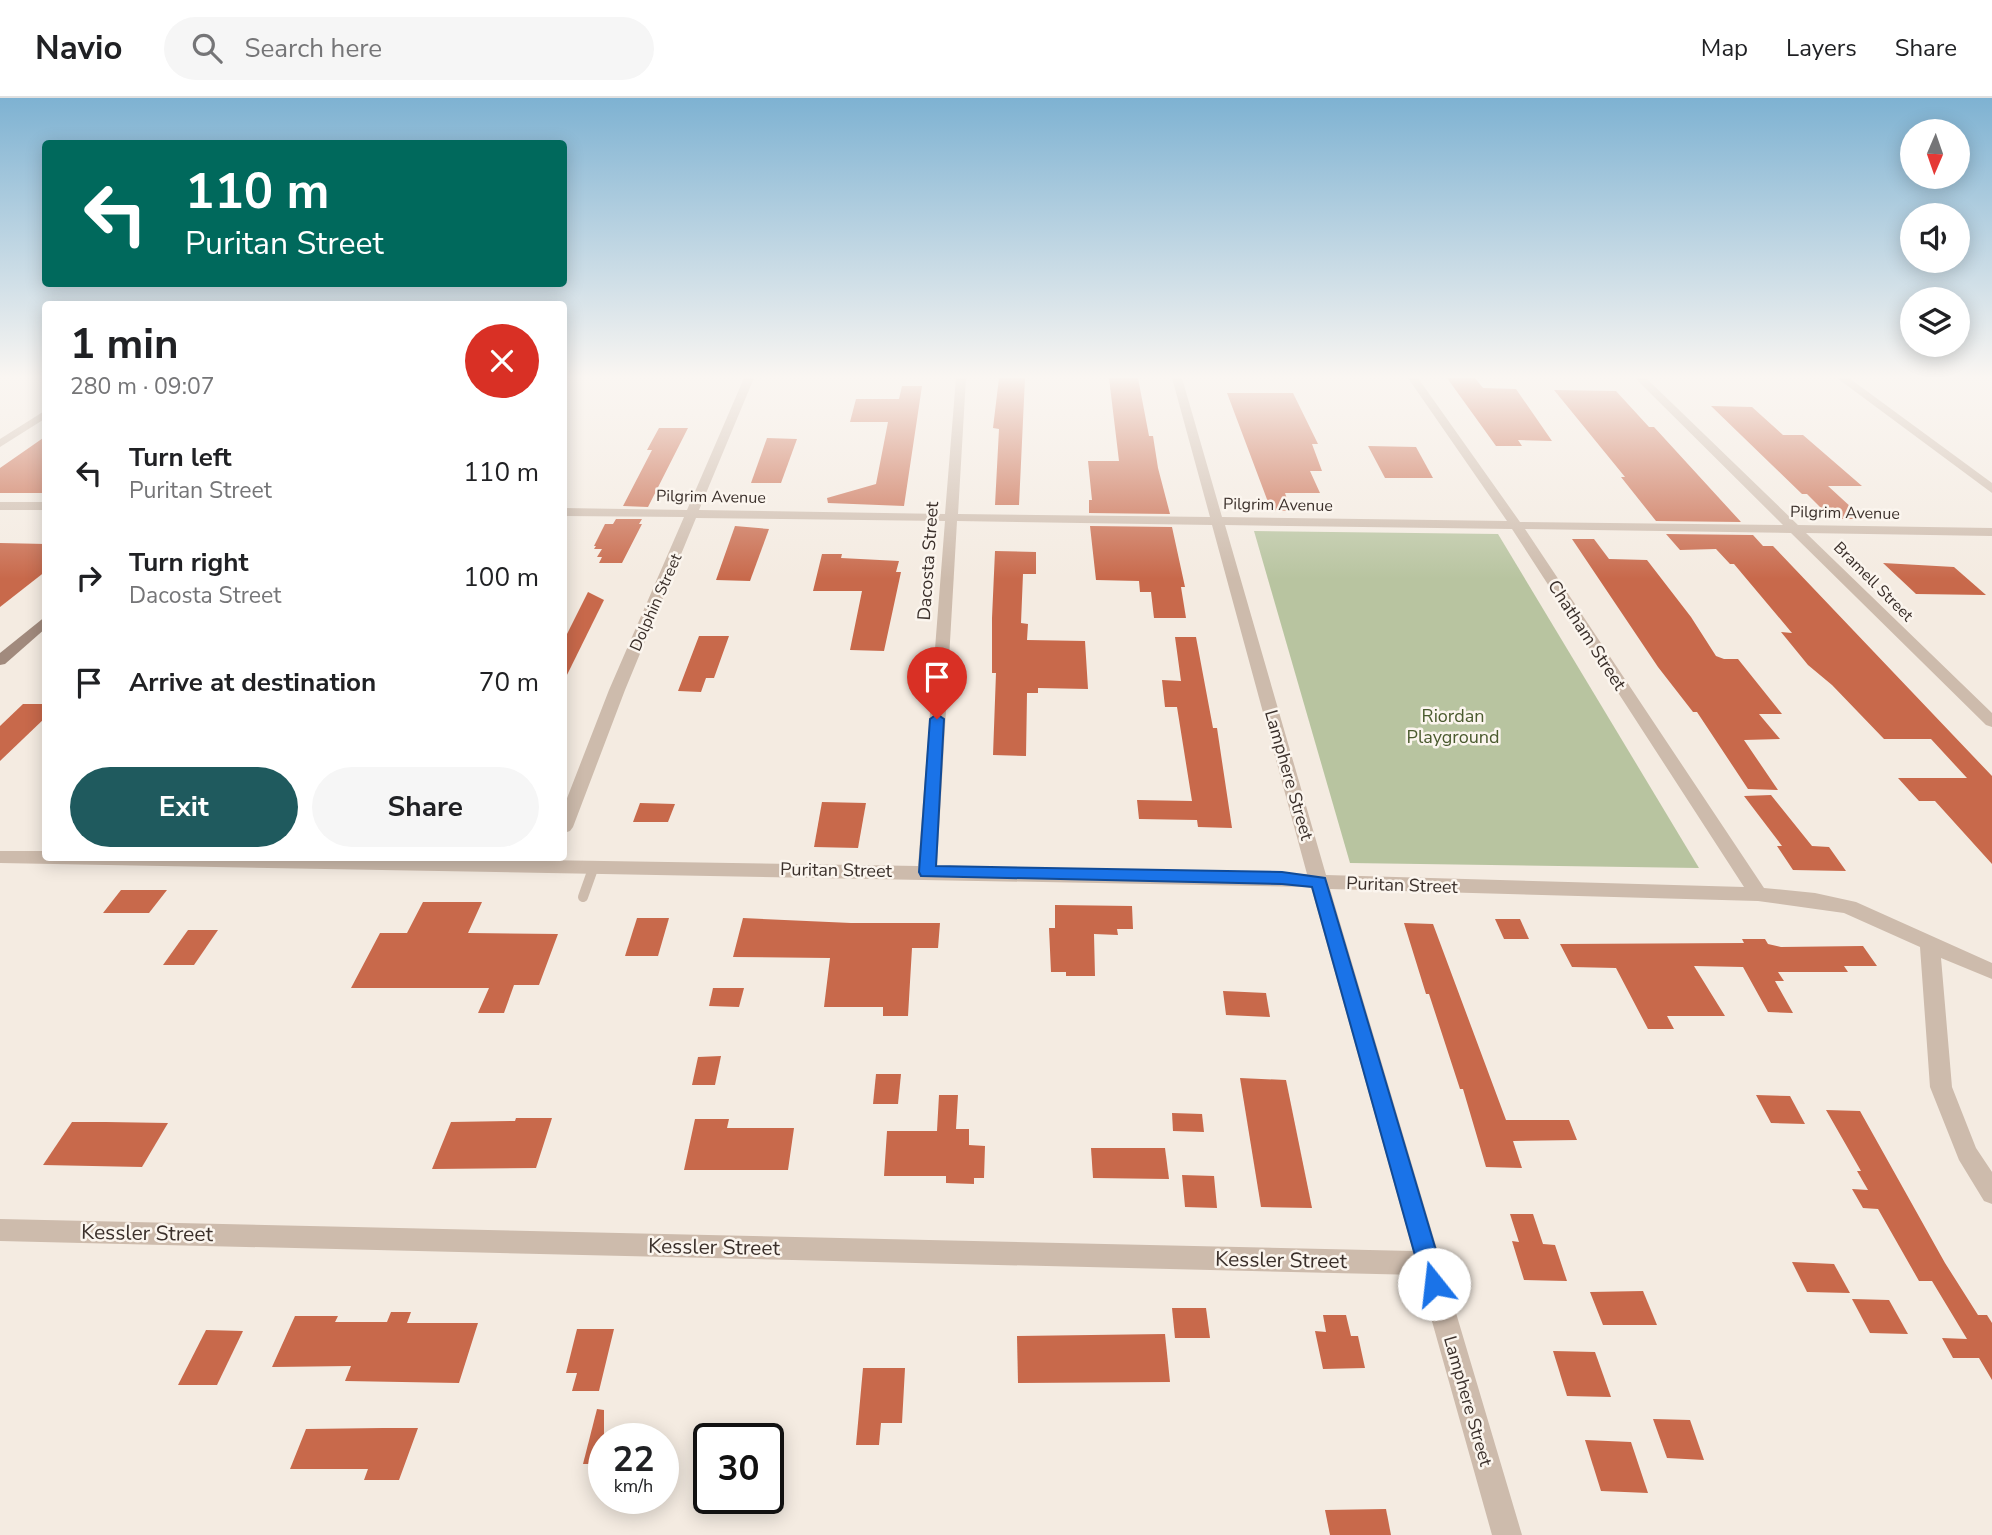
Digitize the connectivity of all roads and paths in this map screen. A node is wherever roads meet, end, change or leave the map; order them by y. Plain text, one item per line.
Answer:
1 (722, 445) edge
2 (956, 445) edge
3 (1196, 445) edge
4 (1460, 445) edge
5 (1709, 445) edge
6 (1933, 445) edge
7 (1992, 489) edge
8 (0, 506) edge
9 (42, 506) edge
10 (567, 512) edge
11 (694, 513) junction
12 (950, 517) junction
13 (1218, 521) junction
14 (1516, 525) junction
15 (1795, 529) junction
16 (1992, 532) edge
17 (42, 624) edge
18 (0, 661) edge
19 (1992, 723) edge
20 (567, 819) edge
21 (0, 858) edge
22 (42, 858) edge
23 (550, 861) edge
24 (594, 866) junction
25 (927, 872) junction
26 (1319, 882) junction
27 (1758, 894) junction
28 (583, 897) dead end
29 (1930, 946) junction
30 (1992, 971) edge
31 (1992, 1194) edge
32 (0, 1230) edge
33 (1429, 1263) junction
34 (1507, 1535) edge

1 - 11 street, Dolphin Street
2 - 12 street, Dacosta Street
3 - 13 street, Lamphere Street
4 - 14 street, Chatham Street
5 - 15 street, Bramell Street
6 - 7 street
8 - 9 street
10 - 11 street, Pilgrim Avenue
11 - 12 street, Pilgrim Avenue
11 - 20 street, Dolphin Street
12 - 13 street, Pilgrim Avenue
12 - 25 street, Dacosta Street
13 - 14 street, Pilgrim Avenue
13 - 26 street, Lamphere Street
14 - 15 street, Pilgrim Avenue
14 - 27 street, Chatham Street
15 - 16 street, Pilgrim Avenue
15 - 19 street, Bramell Street
17 - 18 main road
21 - 22 street, Puritan Street
23 - 24 street, Puritan Street
24 - 25 street, Puritan Street
24 - 28 lane
25 - 26 street, Puritan Street
26 - 27 street, Puritan Street
26 - 33 street, Lamphere Street
27 - 29 street, Puritan Street
29 - 30 street, Puritan Street
29 - 31 street
32 - 33 street, Kessler Street
33 - 34 street, Lamphere Street

